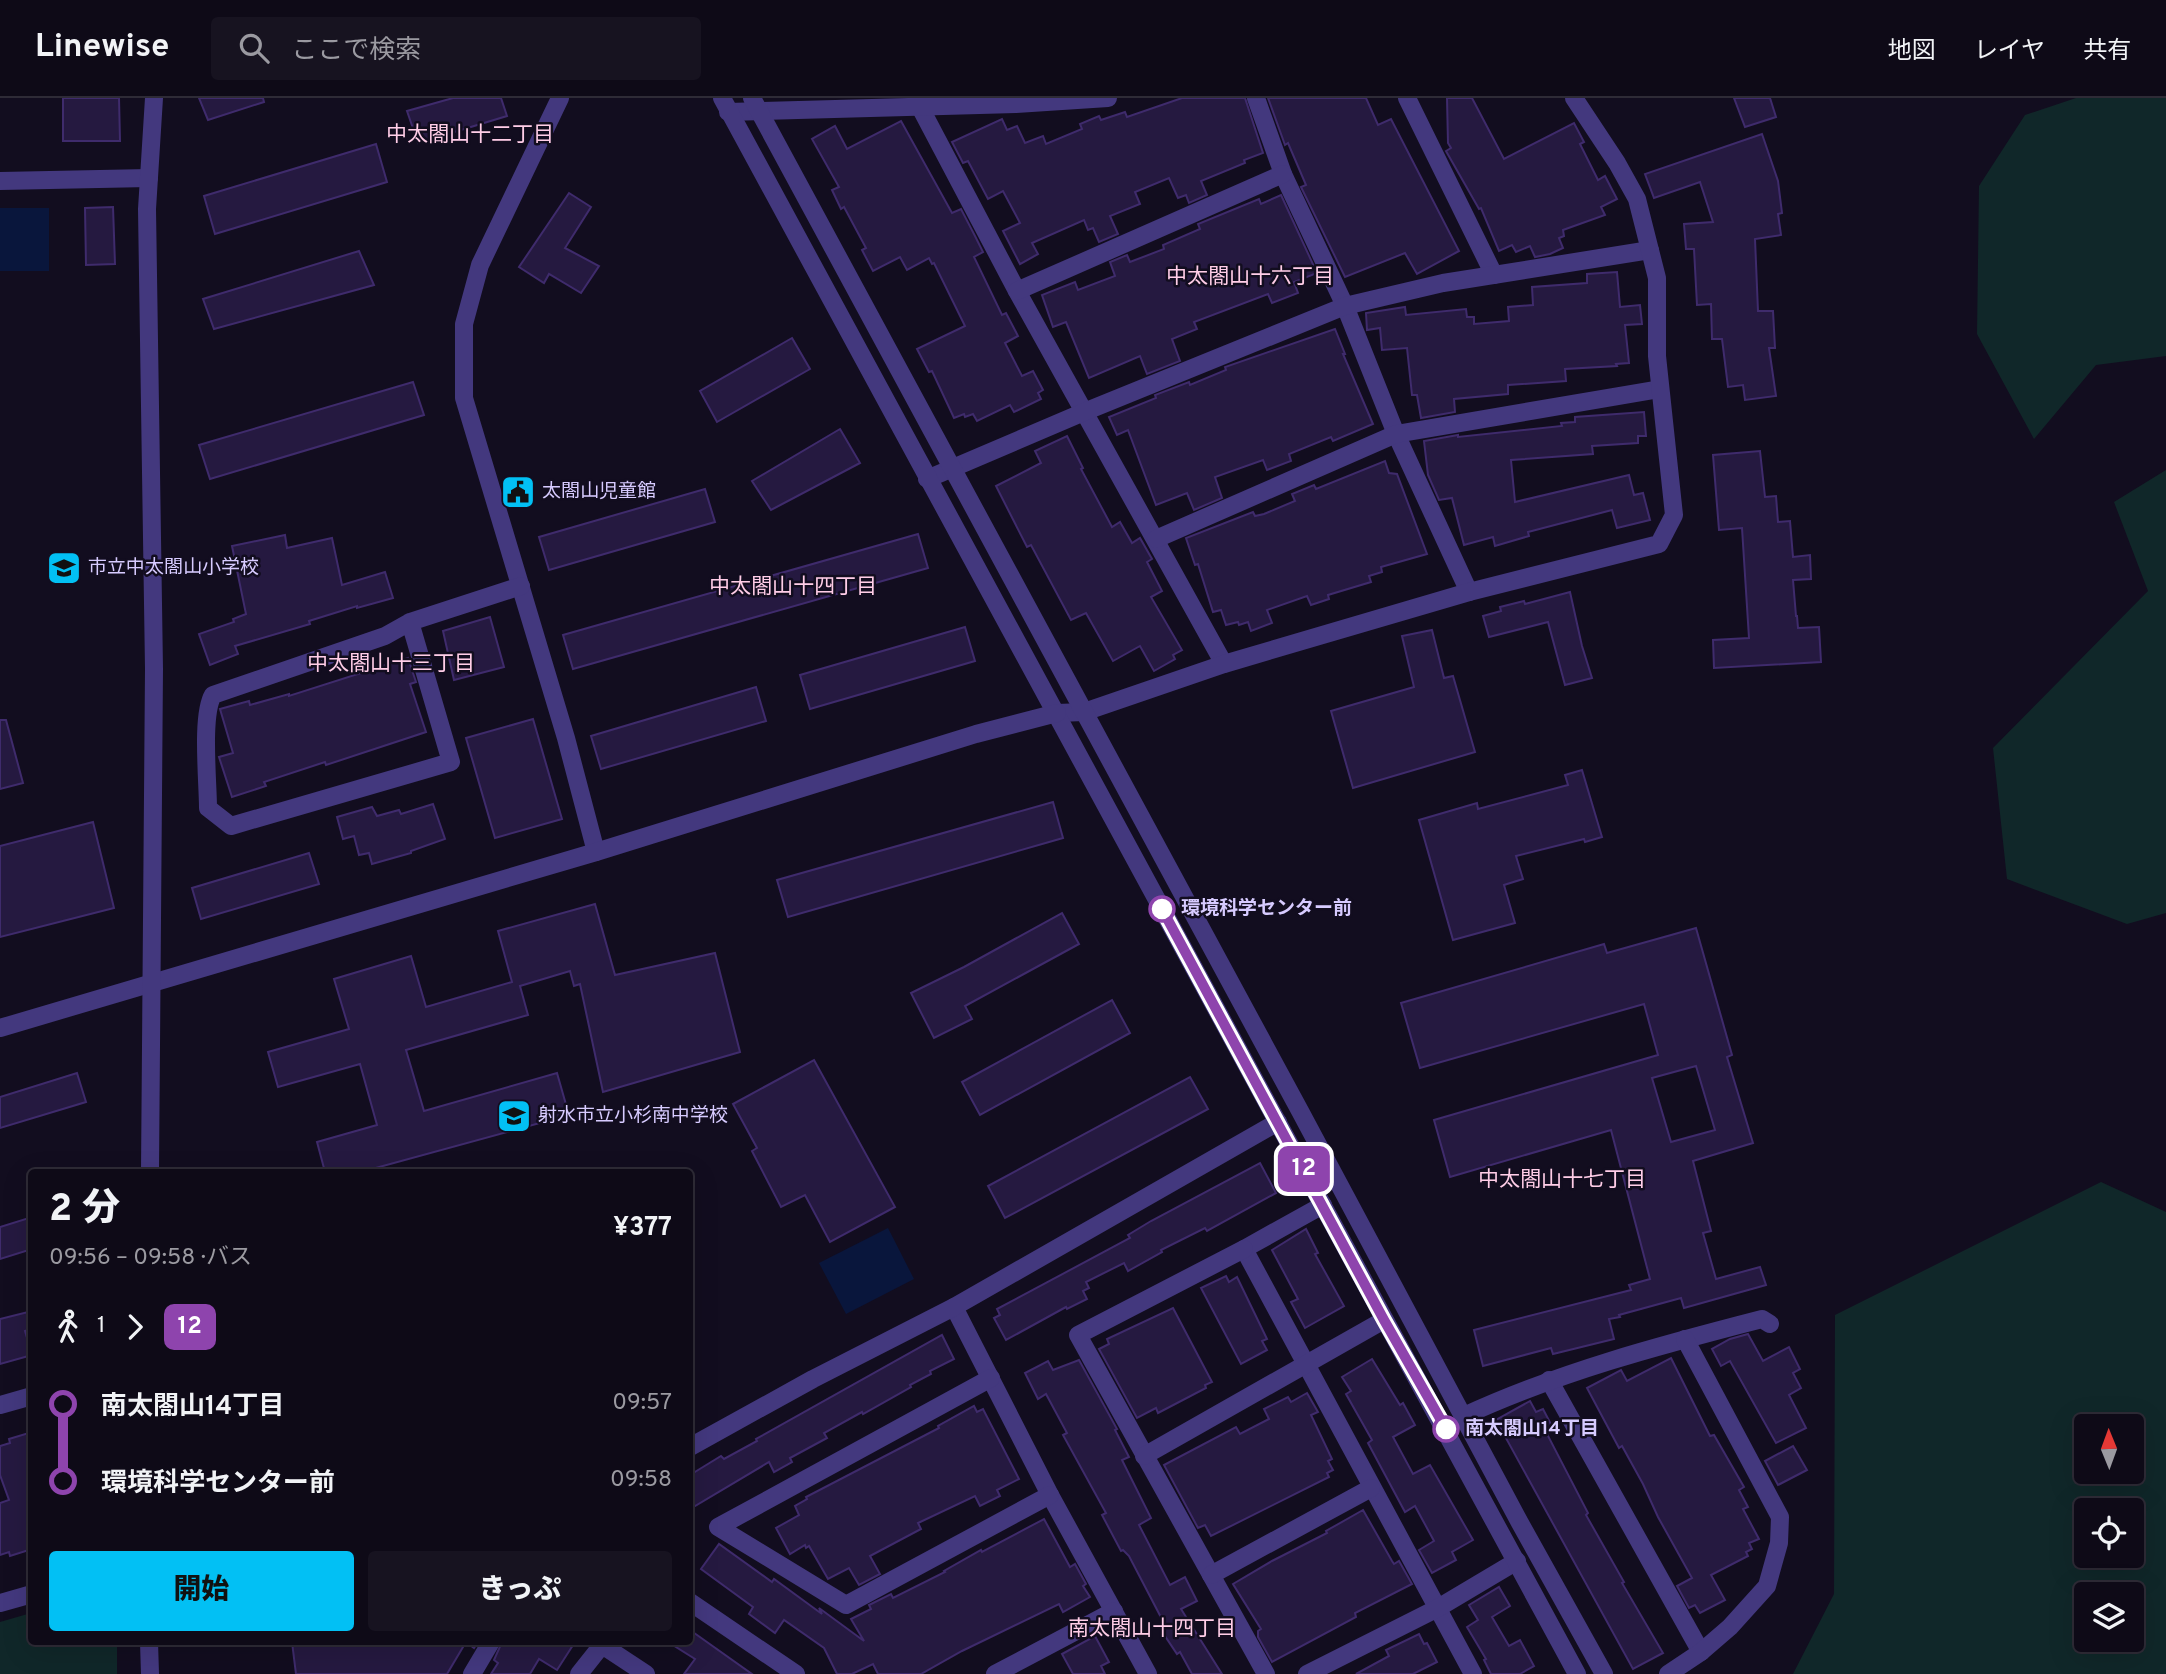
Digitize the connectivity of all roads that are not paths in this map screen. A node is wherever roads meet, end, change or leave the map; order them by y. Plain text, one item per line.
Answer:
1 (154, 98) edge
2 (560, 98) edge
3 (1108, 98) edge
4 (1256, 98) edge
5 (1407, 98) edge
6 (1574, 98) edge
7 (725, 105) edge
8 (756, 105) edge
9 (920, 107) junction
10 (1283, 174) junction
11 (149, 178) junction
12 (0, 181) edge
13 (1650, 250) junction
14 (1494, 275) junction
15 (1017, 291) junction
16 (1345, 306) junction
17 (1661, 388) junction
18 (1084, 412) junction
19 (1396, 434) junction
20 (953, 470) junction
21 (927, 479) junction
22 (1156, 538) junction
23 (521, 586) junction
24 (1469, 592) junction
25 (410, 622) junction
26 (1224, 664) junction
27 (1084, 712) junction
28 (1057, 713) junction
29 (596, 852) junction
30 (151, 983) junction
31 (0, 1028) edge
32 (1278, 1122) junction
33 (150, 1169) edge
34 (1323, 1205) junction
35 (1244, 1249) junction
36 (954, 1307) junction
37 (1384, 1320) junction
38 (1770, 1324) dead end
39 (1685, 1339) junction
40 (1306, 1365) junction
41 (991, 1378) junction
42 (1549, 1380) junction
43 (28, 1397) edge
44 (0, 1405) edge
45 (1464, 1416) junction
46 (693, 1445) edge
47 (1144, 1455) junction
48 (1371, 1488) junction
49 (1050, 1495) junction
50 (1517, 1561) junction
51 (1210, 1575) junction
52 (28, 1595) edge
53 (0, 1603) edge
54 (693, 1604) edge
55 (1437, 1608) junction
56 (1114, 1611) junction
57 (149, 1645) edge
58 (489, 1645) edge
59 (1701, 1652) junction
60 (784, 1671) edge
61 (1469, 1673) edge
62 (150, 1674) edge
63 (472, 1674) edge
64 (579, 1674) edge
65 (646, 1674) edge
66 (995, 1674) edge
67 (1148, 1674) edge
68 (1266, 1674) edge
69 (1307, 1674) edge
70 (1577, 1674) edge
71 (1604, 1674) edge
72 (1668, 1674) edge

1 - 11 street
2 - 23 street
3 - 9 street
4 - 10 street
5 - 14 street
6 - 13 street
7 - 8 street
7 - 21 street
8 - 9 street
8 - 20 street
9 - 15 street
10 - 15 street
10 - 16 street
11 - 12 street
11 - 30 street
13 - 14 street
13 - 17 street
14 - 16 street
15 - 18 street
16 - 18 street
16 - 19 street
17 - 19 street
17 - 24 street
18 - 20 street
18 - 22 street
19 - 22 street
19 - 24 street
20 - 21 street
20 - 27 street
21 - 28 street
22 - 26 street
23 - 25 street
23 - 29 street
24 - 26 street
25 - 25 street
26 - 27 street
27 - 28 street
27 - 45 street
28 - 29 street
28 - 32 street
29 - 30 street
30 - 31 street
30 - 33 street
32 - 34 street
32 - 36 street
34 - 35 street
34 - 37 street
35 - 40 street
35 - 47 street
36 - 41 street
36 - 46 street
37 - 40 street
37 - 50 street
38 - 39 street
39 - 42 street
39 - 59 street
40 - 47 street
40 - 48 street
41 - 49 street
41 - 49 street
42 - 45 street
42 - 59 street
43 - 44 street
45 - 71 street
47 - 51 street
48 - 51 street
48 - 55 street
49 - 56 street
50 - 55 street
50 - 70 street
51 - 68 street
52 - 53 street
54 - 60 street
55 - 61 street
55 - 69 street
56 - 66 street
56 - 67 street
57 - 62 street
58 - 63 street
59 - 72 street
64 - 65 street

